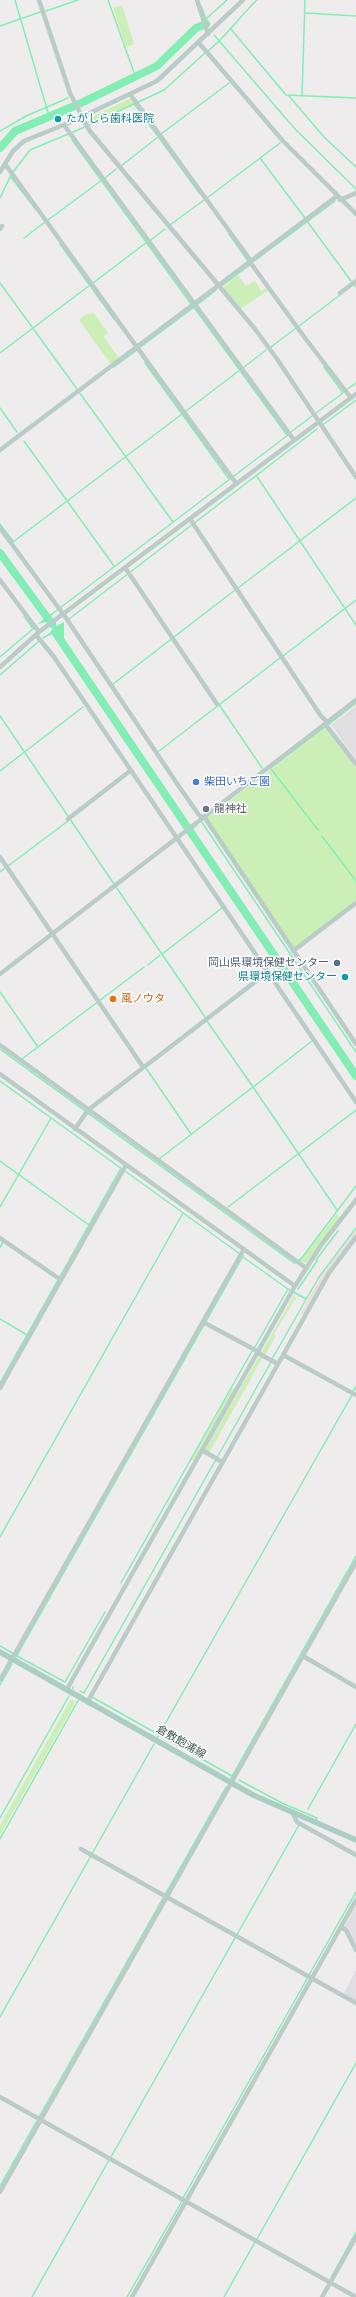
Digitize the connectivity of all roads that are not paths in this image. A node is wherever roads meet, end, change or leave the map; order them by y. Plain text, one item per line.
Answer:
1 (39, 0) edge
2 (197, 0) edge
3 (243, 0) edge
4 (208, 34) junction
5 (199, 43) junction
6 (130, 94) junction
7 (81, 117) junction
8 (64, 125) junction
9 (5, 164) junction
10 (0, 172) edge
11 (356, 193) edge
12 (339, 198) junction
13 (356, 214) edge
14 (251, 262) junction
15 (356, 281) edge
16 (218, 286) junction
17 (340, 293) dead end
18 (194, 304) junction
19 (137, 347) junction
20 (356, 394) edge
21 (351, 398) junction
22 (319, 422) junction
23 (294, 440) junction
24 (0, 450) edge
25 (356, 477) edge
26 (236, 483) junction
27 (192, 522) junction
28 (0, 528) edge
29 (128, 572) junction
30 (0, 580) edge
31 (63, 615) junction
32 (37, 634) junction
33 (0, 667) edge
34 (356, 700) edge
35 (217, 704) dead end
36 (326, 723) junction
37 (356, 764) edge
38 (130, 771) junction
39 (203, 817) junction
40 (69, 819) dead end
41 (177, 840) junction
42 (0, 857) edge
43 (356, 903) edge
44 (52, 934) junction
45 (293, 951) junction
46 (268, 972) junction
47 (0, 974) edge
48 (356, 1044) edge
49 (0, 1045) edge
50 (144, 1067) junction
51 (0, 1074) edge
52 (356, 1102) edge
53 (88, 1111) junction
54 (75, 1129) junction
55 (124, 1168) junction
56 (356, 1200) edge
57 (356, 1237) edge
58 (0, 1238) edge
59 (242, 1253) junction
60 (306, 1268) junction
61 (59, 1279) junction
62 (293, 1290) junction
63 (204, 1323) junction
64 (258, 1353) junction
65 (282, 1357) junction
66 (274, 1362) junction
67 (0, 1388) edge
68 (356, 1395) edge
69 (202, 1450) junction
70 (218, 1460) junction
71 (356, 1562) edge
72 (0, 1652) edge
73 (14, 1655) junction
74 (303, 1656) junction
75 (0, 1680) edge
76 (356, 1687) edge
77 (67, 1689) junction
78 (88, 1701) junction
79 (232, 1783) junction
80 (293, 1814) junction
81 (356, 1840) edge
82 (81, 1849) dead end
83 (356, 1855) edge
84 (165, 1896) junction
85 (356, 1900) edge
86 (341, 1928) junction
87 (356, 1950) edge
88 (312, 1979) junction
89 (356, 2003) edge
90 (0, 2096) edge
91 (39, 2118) junction
92 (0, 2192) edge
93 (186, 2201) junction
94 (356, 2237) edge
95 (330, 2283) junction
96 (132, 2297) edge
97 (322, 2297) edge
98 (356, 2297) edge

1 - 7 street
2 - 4 street
3 - 4 street
4 - 5 street
5 - 6 street
5 - 12 street
6 - 7 street
6 - 14 street
7 - 8 street
7 - 16 street
8 - 9 street
8 - 18 street
9 - 10 street
9 - 19 street
11 - 12 street
12 - 13 street
12 - 14 street
14 - 16 street
14 - 21 street
15 - 17 street
16 - 18 street
16 - 22 street
18 - 19 street
18 - 23 street
19 - 24 street
19 - 26 street
20 - 21 street
21 - 22 street
22 - 23 street
22 - 25 street
23 - 26 street
26 - 27 street
27 - 29 street
27 - 36 street
28 - 31 street
29 - 31 street
29 - 35 street
30 - 32 street
31 - 32 street
31 - 39 street
32 - 33 street
32 - 38 street
34 - 36 street
36 - 37 street
36 - 39 street
38 - 40 street
38 - 41 street
39 - 41 street
39 - 45 street
41 - 44 street
41 - 46 street
42 - 44 street
43 - 45 street
44 - 47 street
44 - 50 street
45 - 48 street
46 - 50 street
46 - 52 street
49 - 53 street
50 - 53 street
51 - 54 street
53 - 54 street
53 - 60 street
54 - 55 street
55 - 59 street
55 - 61 street
56 - 60 street
57 - 65 street
58 - 61 street
59 - 62 street
59 - 63 street
60 - 62 street
61 - 67 street
62 - 64 street
63 - 64 street
63 - 73 street
64 - 66 street
64 - 69 street
65 - 66 street
65 - 68 street
66 - 70 street
69 - 70 street
69 - 77 street
70 - 78 street
71 - 74 street
72 - 73 main road, 倉敷飽浦線
73 - 75 street
73 - 77 main road, 倉敷飽浦線
74 - 76 street
74 - 79 street
77 - 78 main road, 倉敷飽浦線
78 - 79 main road, 倉敷飽浦線
79 - 80 main road, 倉敷飽浦線
79 - 84 street
80 - 81 main road, 倉敷飽浦線
80 - 83 street
82 - 84 street
84 - 88 street
84 - 91 street
85 - 86 street
86 - 87 street
86 - 88 street
88 - 89 street
88 - 93 street
90 - 91 street
91 - 92 street
91 - 93 street
93 - 95 street
93 - 96 street
94 - 95 street
95 - 97 street
95 - 98 street

